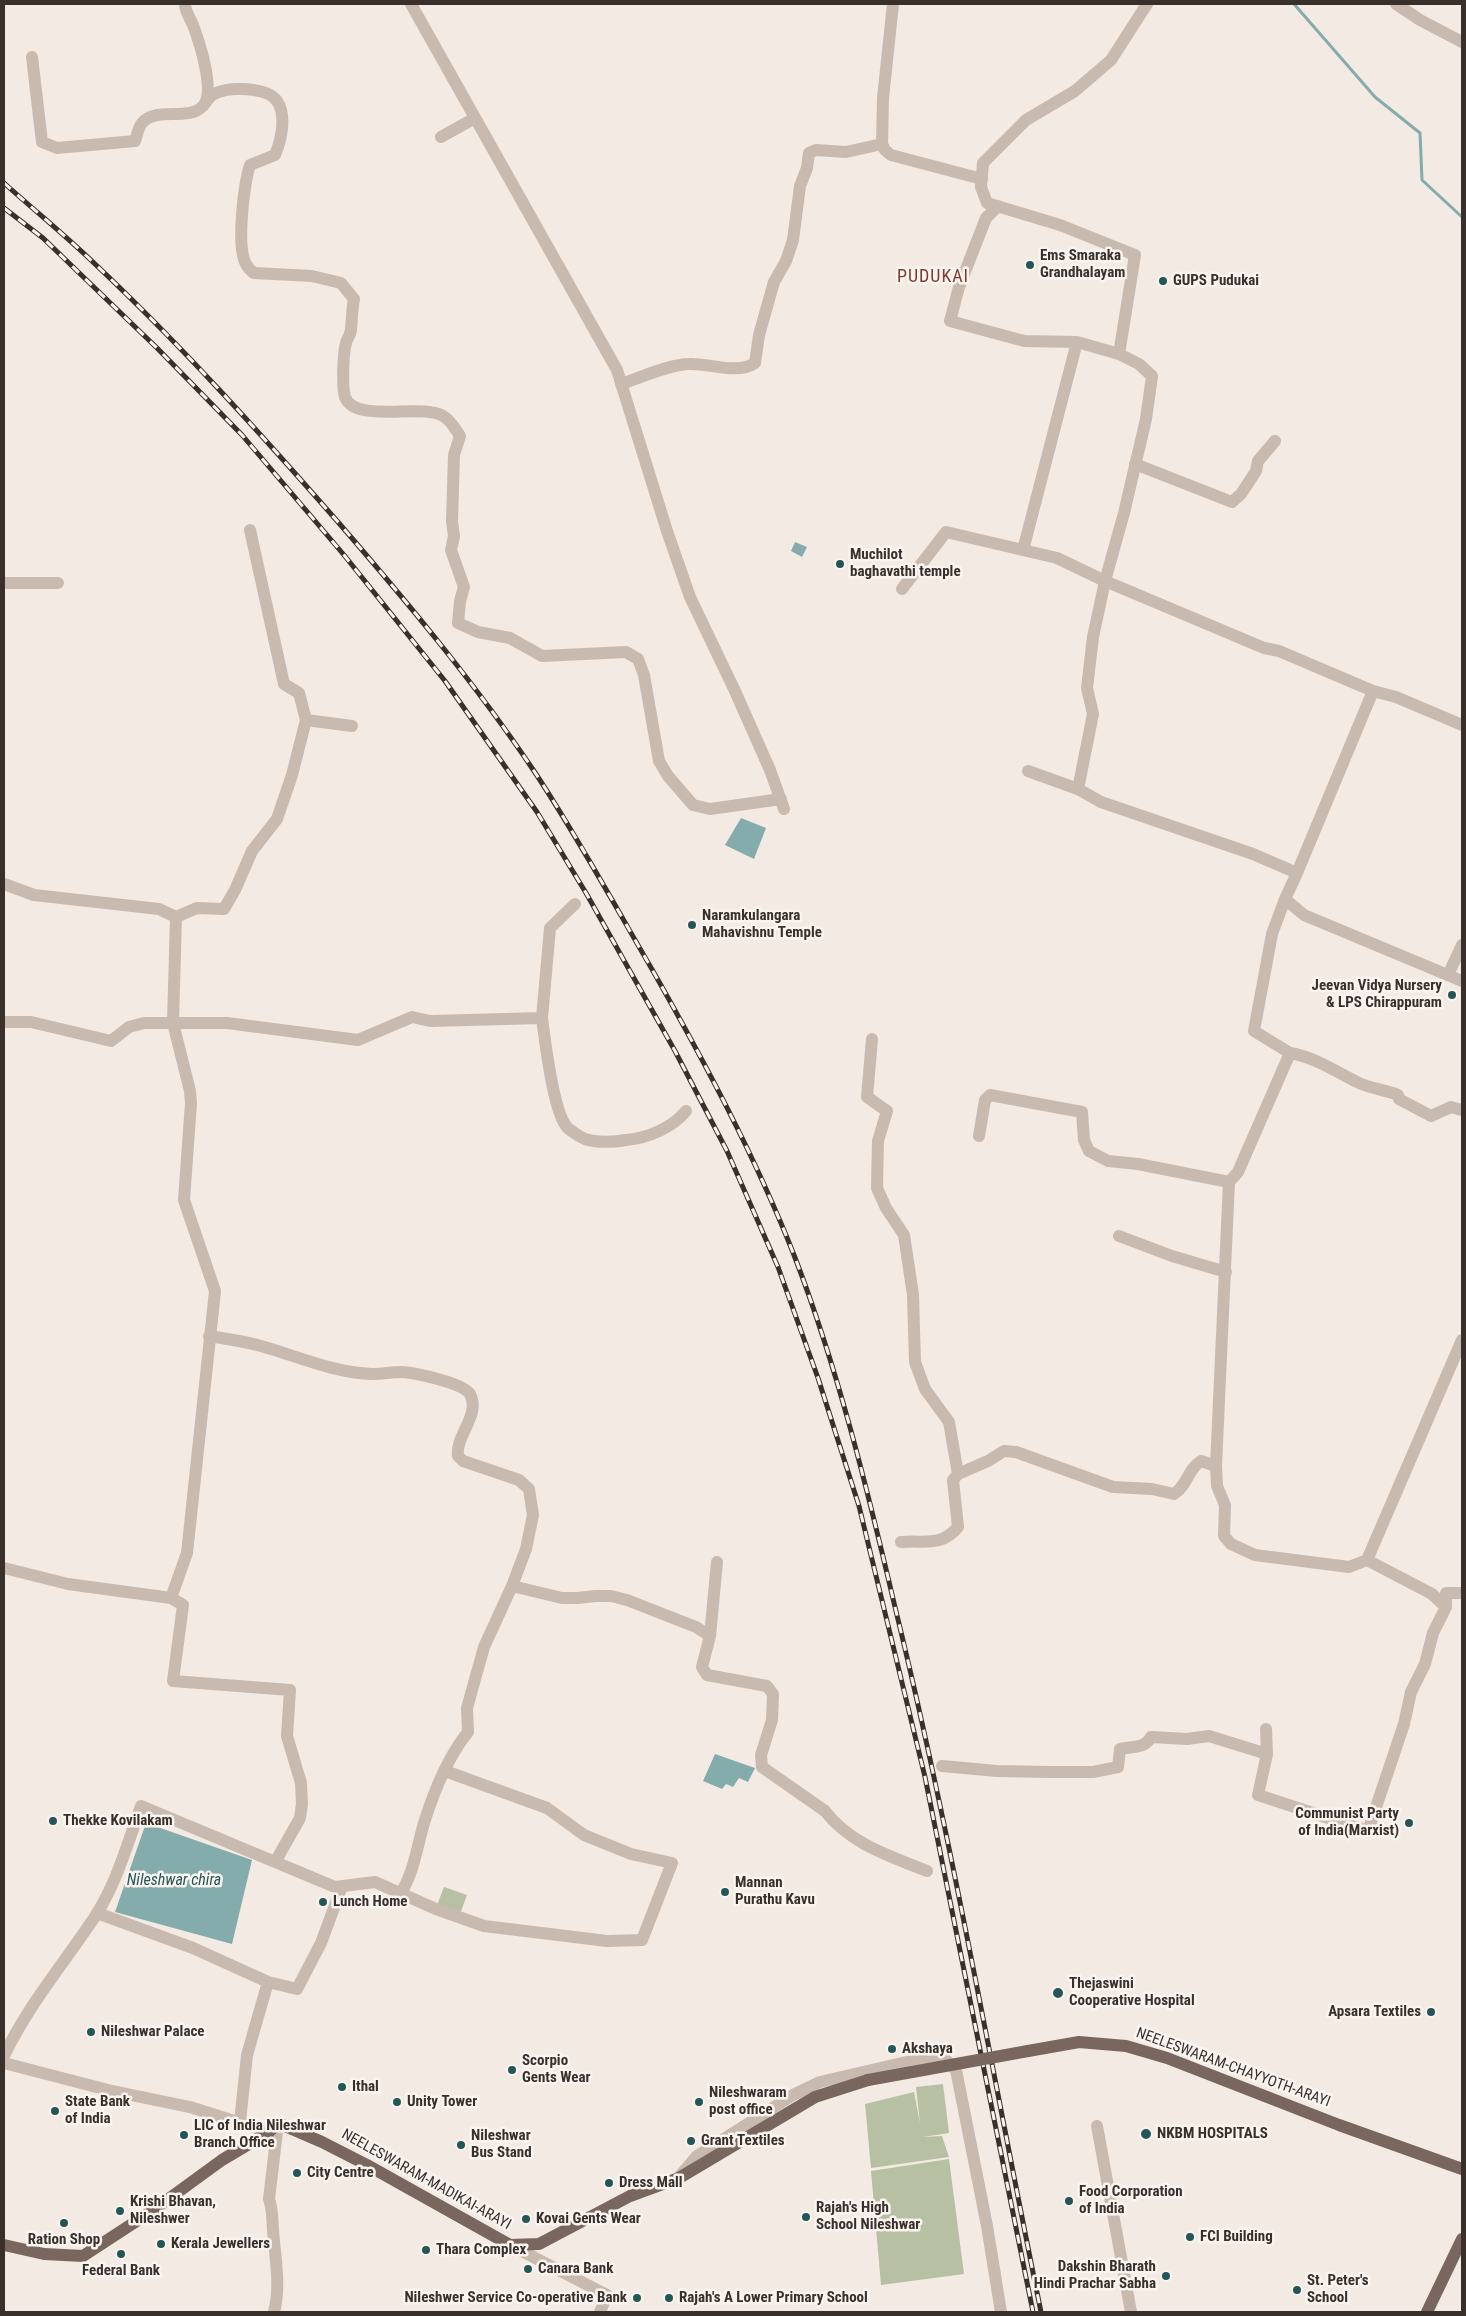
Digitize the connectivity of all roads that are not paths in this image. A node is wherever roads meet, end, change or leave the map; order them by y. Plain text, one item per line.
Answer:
1 (185, 4) edge
2 (411, 4) edge
3 (893, 4) edge
4 (1147, 4) edge
5 (1396, 4) edge
6 (1462, 42) edge
7 (32, 56) dead end
8 (203, 106) junction
9 (475, 118) junction
10 (441, 137) dead end
11 (882, 144) junction
12 (982, 178) junction
13 (998, 206) junction
14 (1078, 342) junction
15 (1119, 354) junction
16 (621, 384) junction
17 (1275, 441) dead end
18 (1135, 464) junction
19 (250, 530) dead end
20 (1023, 550) junction
21 (1105, 581) junction
22 (4, 583) edge
23 (58, 583) dead end
24 (902, 589) dead end
25 (1373, 691) junction
26 (306, 720) junction
27 (1462, 725) edge
28 (352, 726) dead end
29 (1028, 771) dead end
30 (1078, 789) junction
31 (1297, 873) junction
32 (4, 884) edge
33 (1286, 899) junction
34 (575, 904) dead end
35 (176, 917) junction
36 (1462, 945) edge
37 (1448, 975) junction
38 (1462, 981) edge
39 (542, 1018) junction
40 (4, 1022) edge
41 (173, 1023) junction
42 (872, 1039) dead end
43 (1290, 1053) junction
44 (1462, 1110) edge
45 (686, 1111) dead end
46 (979, 1136) dead end
47 (1229, 1182) junction
48 (1120, 1236) dead end
49 (1226, 1272) junction
50 (209, 1336) junction
51 (1462, 1340) edge
52 (1216, 1466) junction
53 (958, 1474) junction
54 (901, 1542) dead end
55 (1367, 1560) junction
56 (717, 1562) dead end
57 (4, 1568) edge
58 (512, 1586) junction
59 (1462, 1593) edge
60 (170, 1598) junction
61 (1446, 1607) junction
62 (710, 1636) junction
63 (1266, 1729) dead end
64 (1267, 1754) junction
65 (942, 1766) dead end
66 (445, 1771) junction
67 (278, 1863) junction
68 (927, 1871) dead end
69 (334, 1887) junction
70 (401, 1893) junction
71 (97, 1914) junction
72 (268, 1982) junction
73 (4, 2056) edge
74 (4, 2063) edge
75 (868, 2080) joint
76 (240, 2122) junction
77 (1097, 2126) dead end
78 (273, 2128) junction
79 (1462, 2169) edge
80 (679, 2178) junction
81 (1462, 2239) edge
82 (4, 2245) edge
83 (510, 2245) junction
84 (274, 2312) edge
85 (600, 2312) edge
86 (1001, 2312) edge
87 (1131, 2312) edge
88 (1427, 2312) edge

1 - 8 street
2 - 9 street
3 - 11 street
4 - 12 street
5 - 6 street
7 - 8 street
8 - 16 street
9 - 10 street
9 - 16 street
11 - 12 street
11 - 16 street
12 - 13 street
13 - 14 street
13 - 15 street
14 - 15 street
14 - 20 street
15 - 18 street
17 - 18 street
18 - 21 street
19 - 26 street
20 - 21 street
20 - 24 street
21 - 25 street
21 - 30 street
22 - 23 street
25 - 27 street
25 - 31 street
26 - 28 street
26 - 35 street
29 - 30 street
30 - 31 street
31 - 33 street
32 - 35 street
33 - 37 street
33 - 43 street
34 - 39 street
35 - 41 street
36 - 37 street
37 - 38 street
39 - 41 street
39 - 45 street
40 - 41 street
41 - 50 street
42 - 53 street
43 - 44 street
43 - 47 street
46 - 47 street
47 - 49 street
48 - 49 street
49 - 52 street
50 - 58 street
50 - 60 street
51 - 55 street
52 - 53 street
52 - 55 street
53 - 54 street
55 - 61 street
56 - 62 street
57 - 60 street
58 - 62 street
58 - 66 street
59 - 61 street
60 - 67 street
61 - 64 street
62 - 68 street
63 - 64 street
64 - 65 street
66 - 70 street
66 - 70 street
67 - 69 street
67 - 71 street
69 - 70 street
69 - 72 street
71 - 72 street
71 - 73 street
72 - 76 street
74 - 76 street
75 - 79 main road, NEELESWARAM-CHAYYOTH-ARAYI, bridge
75 - 80 main road, NEELESWARAM-MADIKAI-ARAYI
76 - 78 street
77 - 87 street
78 - 82 main road
78 - 83 main road, NEELESWARAM-MADIKAI-ARAYI
78 - 84 street
80 - 83 main road, NEELESWARAM-MADIKAI-ARAYI
80 - 86 street
81 - 88 main road
83 - 85 street

